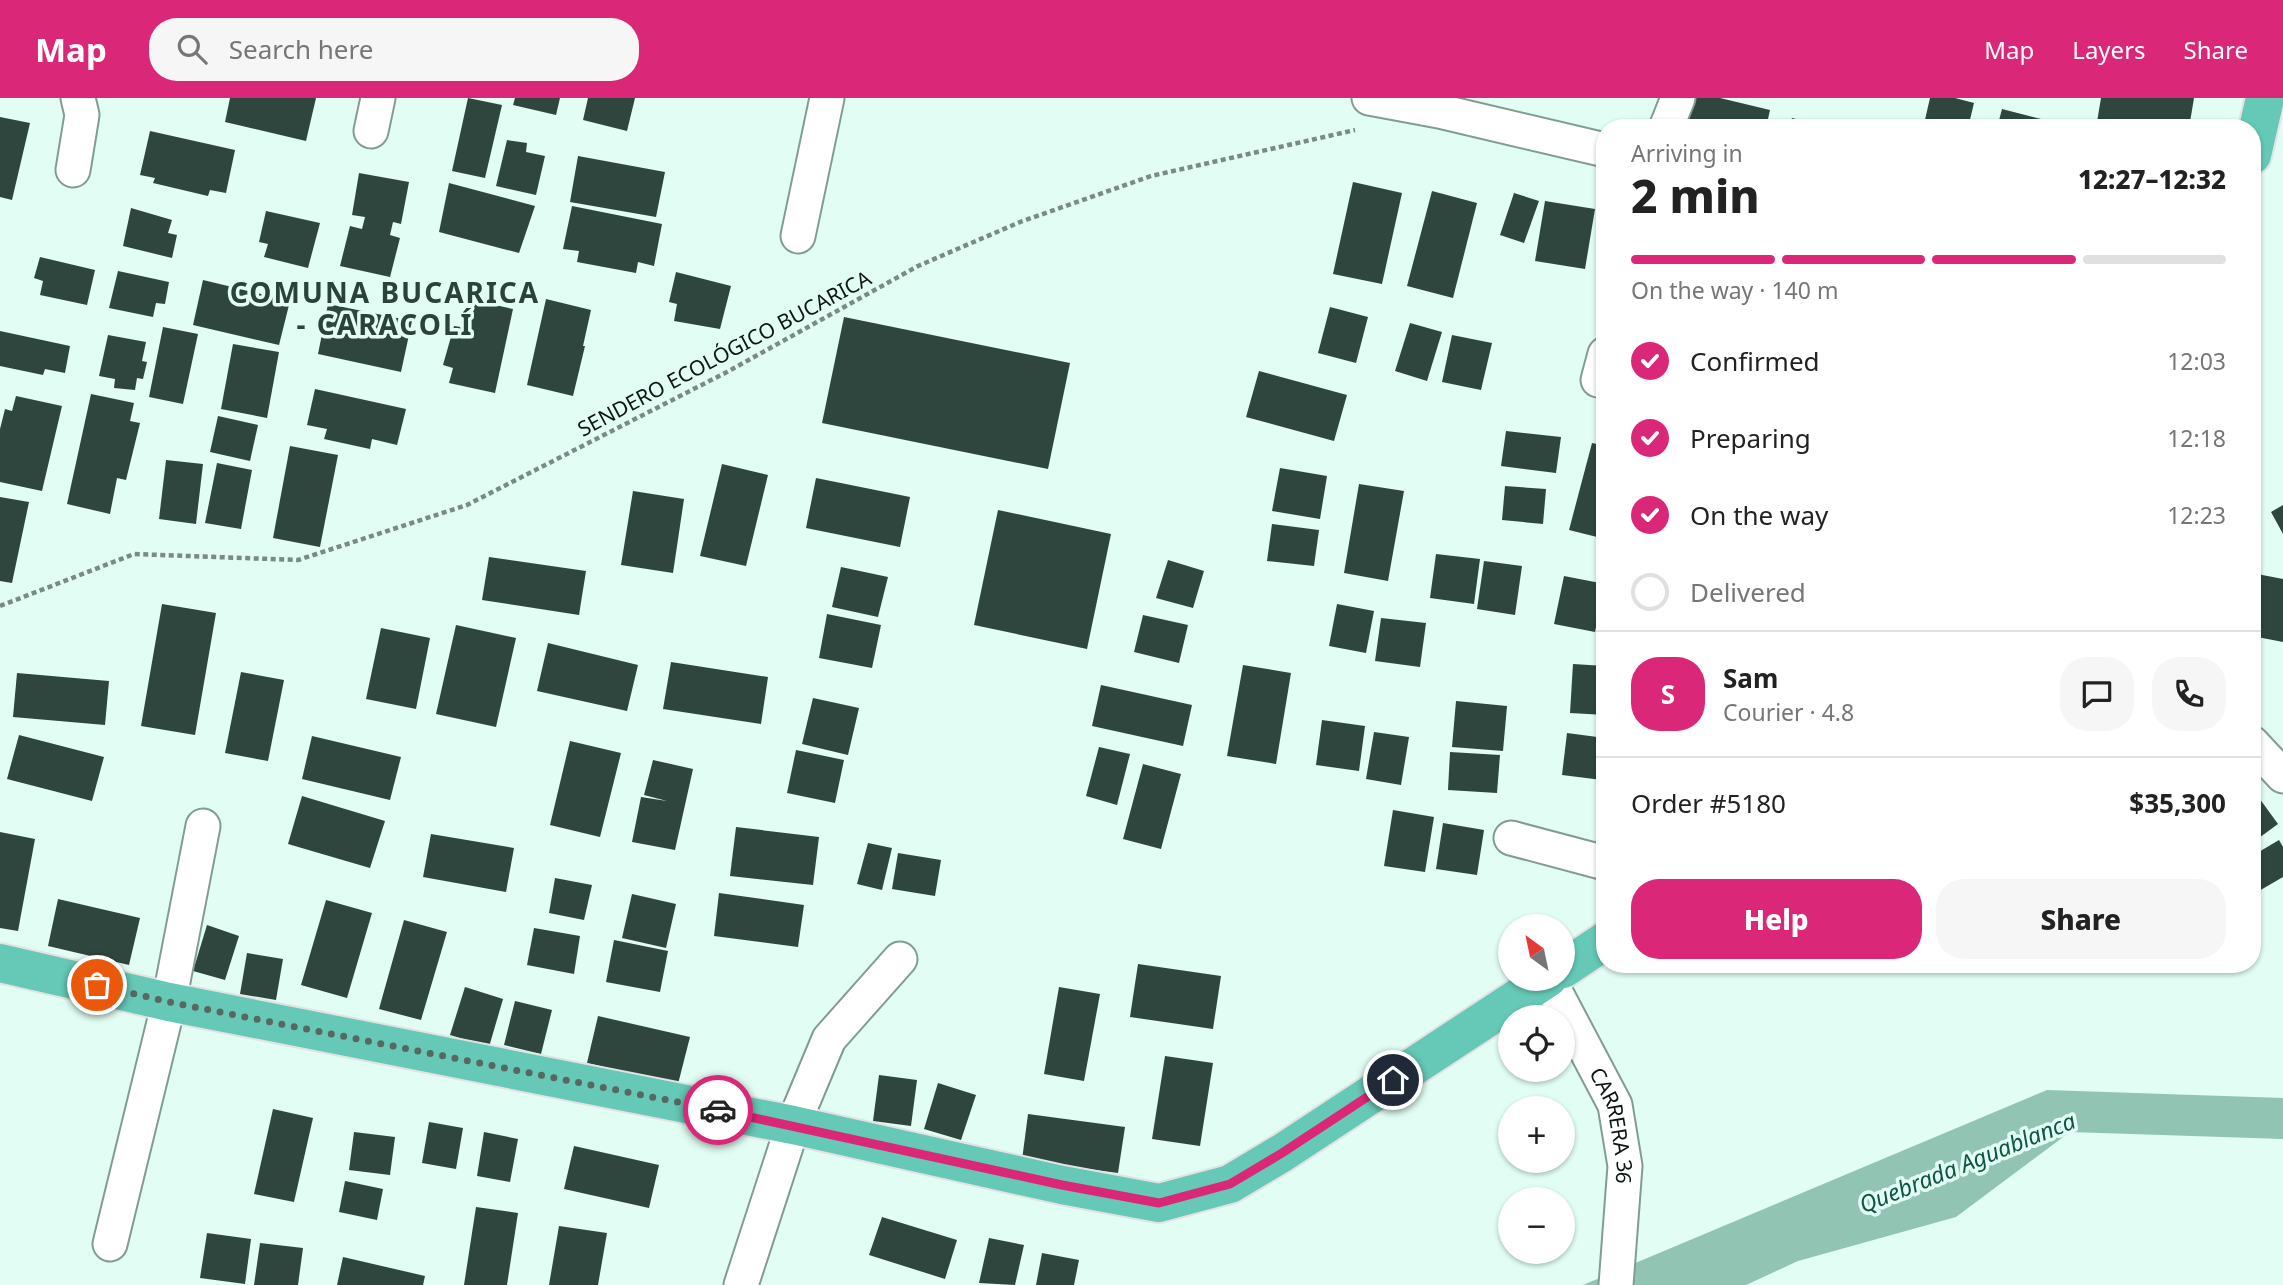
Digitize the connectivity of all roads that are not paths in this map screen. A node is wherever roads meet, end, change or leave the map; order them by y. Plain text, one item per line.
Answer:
1 (78, 98) edge
2 (378, 98) edge
3 (827, 98) edge
4 (1678, 98) edge
5 (2265, 98) edge
6 (1364, 114) edge
7 (1670, 119) edge
8 (2260, 119) edge
9 (371, 131) dead end
10 (1596, 148) edge
11 (73, 170) dead end
12 (798, 236) dead end
13 (2261, 753) edge
14 (2283, 776) edge
15 (203, 826) dead end
16 (1511, 838) dead end
17 (1596, 861) edge
18 (1596, 947) edge
19 (900, 958) dead end
20 (1575, 961) edge
21 (0, 963) edge
22 (1528, 991) edge
23 (1555, 991) edge
24 (169, 1002) junction
25 (793, 1125) junction
26 (110, 1244) dead end
27 (1617, 1271) edge
28 (741, 1285) edge

1 - 11 street
2 - 9 street
3 - 12 street
4 - 7 street
5 - 8 main road
6 - 10 street
13 - 14 street
15 - 24 street
16 - 17 street
18 - 20 main road
19 - 25 street
21 - 24 main road
22 - 25 main road
23 - 27 street, CARRERA 36
24 - 25 main road
24 - 26 street
25 - 28 street

